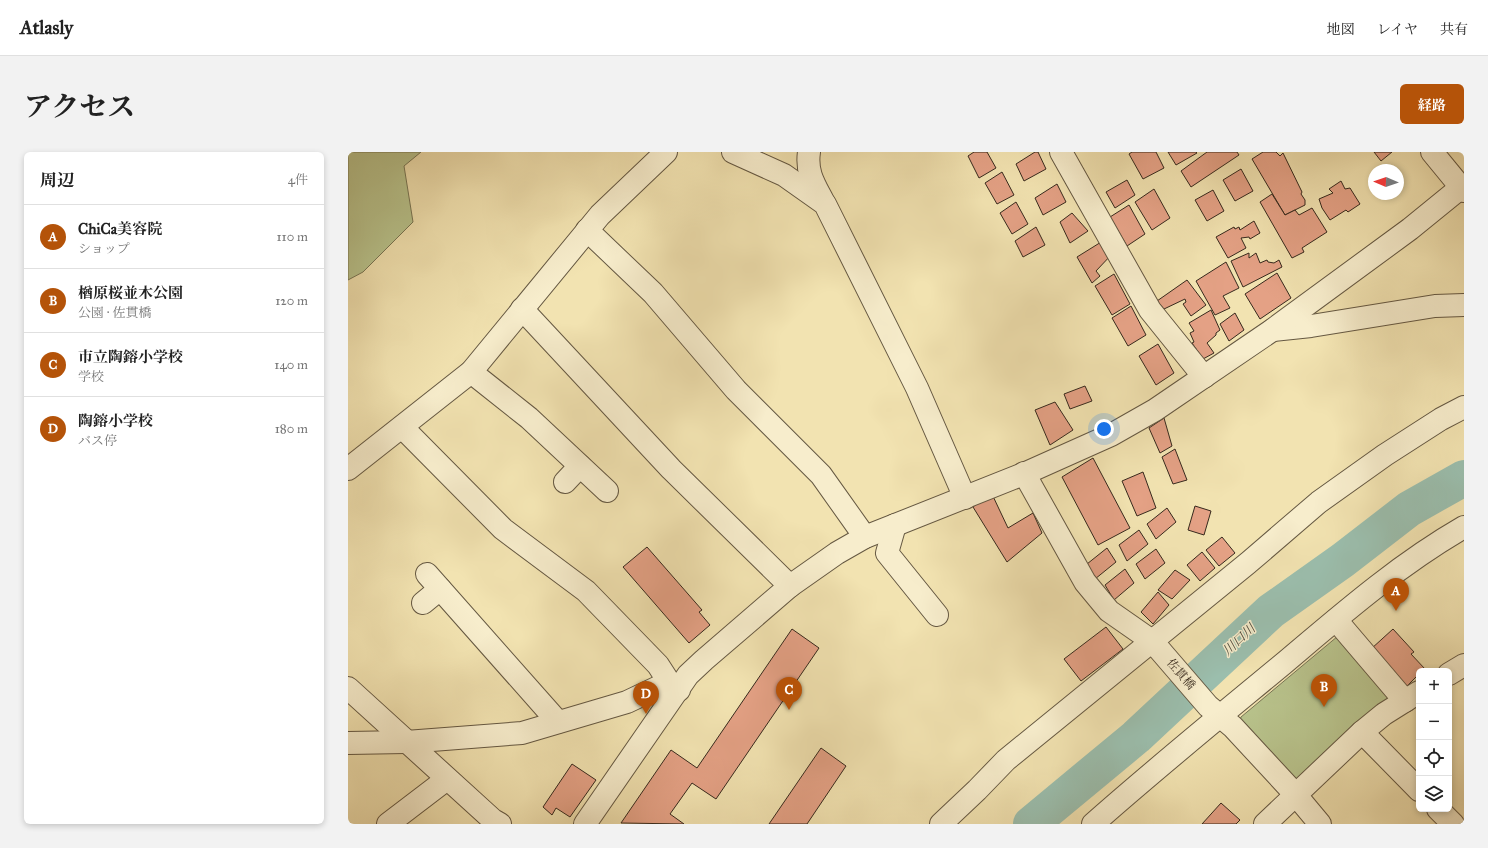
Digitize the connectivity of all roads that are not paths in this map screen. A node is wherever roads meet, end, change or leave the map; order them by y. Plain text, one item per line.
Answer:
1 (666, 152) edge
2 (733, 152) edge
3 (801, 152) edge
4 (808, 152) edge
5 (1061, 152) edge
6 (1432, 152) edge
7 (784, 175) junction
8 (1463, 188) edge
9 (825, 204) junction
10 (587, 230) junction
11 (1464, 305) edge
12 (522, 309) junction
13 (1271, 330) junction
14 (471, 372) junction
15 (1204, 377) junction
16 (1464, 407) edge
17 (402, 427) junction
18 (580, 466) junction
19 (348, 469) edge
20 (1024, 473) junction
21 (565, 482) dead end
22 (607, 491) dead end
23 (965, 498) junction
24 (895, 525) junction
25 (1464, 527) edge
26 (865, 537) junction
27 (790, 586) junction
28 (423, 603) dead end
29 (937, 616) dead end
30 (1336, 620) junction
31 (1154, 644) junction
32 (674, 686) junction
33 (348, 688) edge
34 (1412, 696) edge
35 (1212, 709) junction
36 (558, 722) junction
37 (1362, 732) junction
38 (406, 742) junction
39 (348, 743) edge
40 (447, 778) junction
41 (1416, 787) edge
42 (1296, 794) junction
43 (1441, 812) edge
44 (388, 824) edge
45 (500, 824) edge
46 (585, 824) edge
47 (941, 824) edge
48 (1093, 824) edge
49 (1265, 824) edge
50 (1320, 824) edge
51 (1453, 824) edge

1 - 10 street
2 - 7 street
3 - 7 street
4 - 9 street
5 - 15 street
6 - 8 street
7 - 9 street
8 - 13 street
9 - 23 street
10 - 12 street
10 - 26 street
11 - 13 street
12 - 14 street
12 - 27 street
13 - 15 street
14 - 17 street
14 - 18 street
15 - 20 street
16 - 31 street
17 - 19 street
17 - 32 street
18 - 21 street
18 - 22 street
20 - 23 street
20 - 31 street, 佐貫橋
23 - 24 street
24 - 26 street
24 - 29 street
25 - 30 street
26 - 27 street
27 - 32 street
28 - 36 street
30 - 34 street
30 - 35 street
31 - 35 street, 佐貫橋
31 - 47 street
32 - 36 street
32 - 46 street
33 - 38 street
34 - 37 street
35 - 42 street, 佐貫橋
35 - 48 street
36 - 38 street
37 - 41 street
37 - 42 street
38 - 39 street
38 - 40 street
40 - 44 street
40 - 45 street
42 - 49 street
42 - 50 street, 佐貫橋
43 - 51 street

